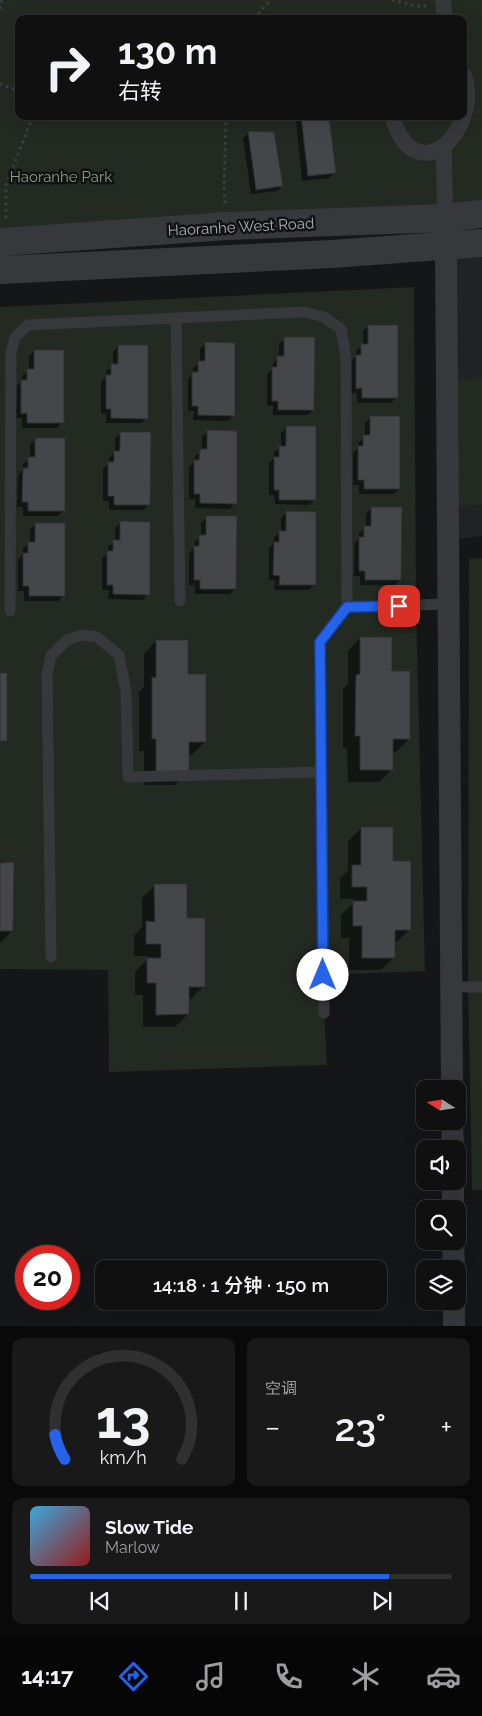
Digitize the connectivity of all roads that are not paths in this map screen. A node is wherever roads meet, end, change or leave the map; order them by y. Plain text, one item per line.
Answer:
1 (444, 0) edge
2 (445, 15) edge
3 (467, 78) edge
4 (393, 120) edge
5 (444, 152) junction
6 (482, 214) edge
7 (445, 218) junction
8 (3, 242) edge
9 (482, 243) edge
10 (446, 245) junction
11 (0, 270) edge
12 (176, 318) junction
13 (180, 601) dead end
14 (449, 604) junction
15 (347, 607) junction
16 (10, 611) dead end
17 (321, 772) junction
18 (51, 957) dead end
19 (482, 987) edge
20 (452, 988) junction
21 (324, 1013) dead end
22 (452, 1080) edge
23 (454, 1310) edge
24 (454, 1326) edge

1 - 2 street
3 - 5 street
4 - 5 street
5 - 7 street
6 - 7 street, Haoranhe West Road
7 - 8 street, Haoranhe West Road
9 - 10 street, Haoranhe West Road
10 - 11 street, Haoranhe West Road
10 - 14 street
12 - 13 lane
12 - 15 lane
12 - 16 lane
14 - 15 lane
14 - 20 street
15 - 17 lane
17 - 18 lane
17 - 21 lane
19 - 20 lane
20 - 22 street
23 - 24 street

